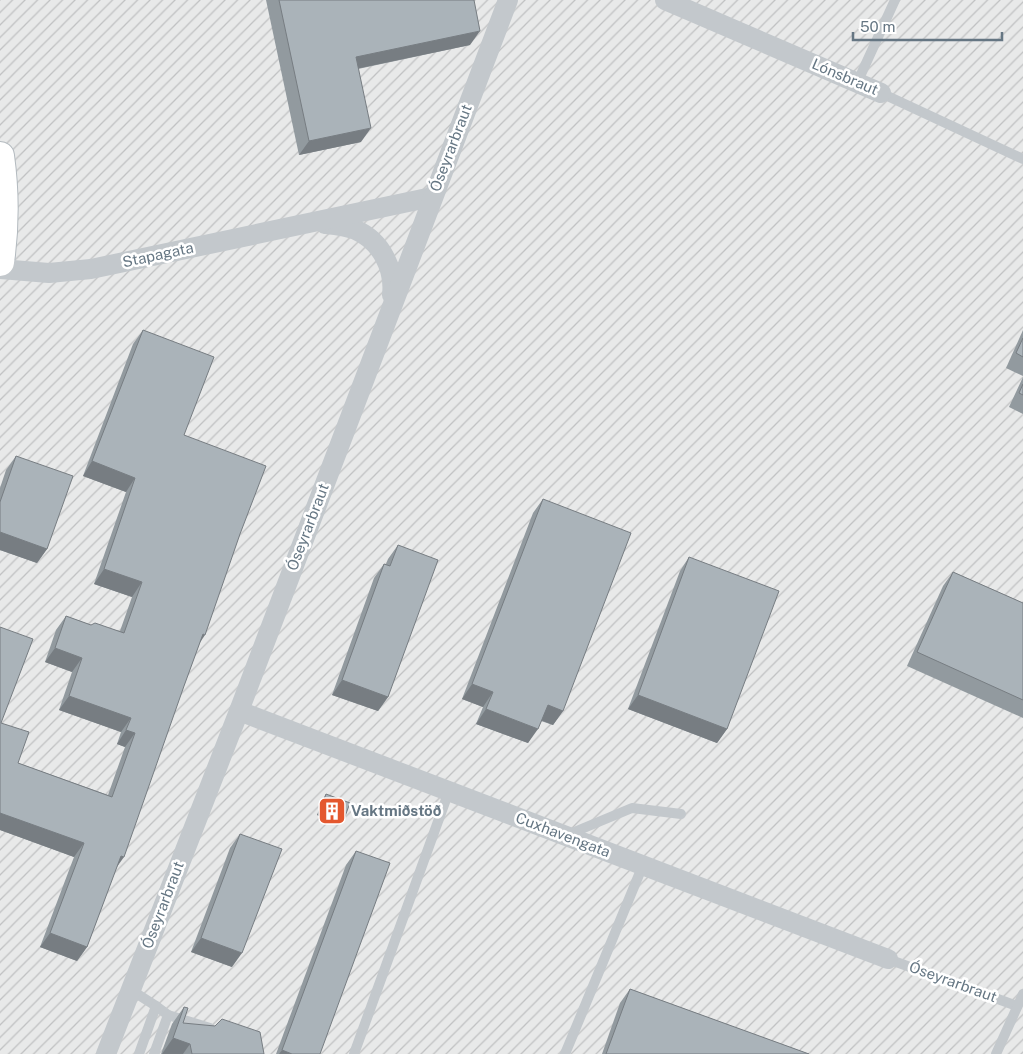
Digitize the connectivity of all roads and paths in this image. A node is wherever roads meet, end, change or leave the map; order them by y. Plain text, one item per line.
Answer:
1 (508, 0) edge
2 (665, 0) edge
3 (896, 0) edge
4 (857, 83) junction
5 (881, 93) joint
6 (0, 156) edge
7 (1023, 159) edge
8 (432, 196) junction
9 (314, 222) junction
10 (0, 262) edge
11 (0, 270) edge
12 (391, 307) junction
13 (239, 711) junction
14 (449, 791) junction
15 (681, 814) dead end
16 (566, 836) junction
17 (643, 865) junction
18 (888, 959) joint
19 (131, 990) junction
20 (1023, 994) edge
21 (156, 1006) junction
22 (1017, 1006) junction
23 (168, 1015) junction
24 (222, 1032) edge
25 (106, 1054) edge
26 (139, 1054) edge
27 (154, 1054) edge
28 (354, 1054) edge
29 (565, 1054) edge
30 (996, 1054) edge

1 - 8 street, Óseyrarbraut
2 - 4 street, Lónsbraut
3 - 4 lane
4 - 5 street, Lónsbraut
5 - 7 lane, Lónsbraut
6 - 10 street
8 - 9 street, Stapagata
8 - 12 street, Óseyrarbraut
9 - 11 street, Stapagata
9 - 12 street, Stapagata
12 - 13 street, Óseyrarbraut
13 - 14 street, Cuxhavengata
13 - 19 street, Óseyrarbraut
14 - 16 street, Cuxhavengata
14 - 28 lane
15 - 16 lane
16 - 17 street, Cuxhavengata
17 - 18 street, Cuxhavengata
17 - 29 lane
18 - 22 lane, Óseyrarbraut
19 - 21 lane
19 - 25 street, Óseyrarbraut
20 - 22 lane, Óseyrarbraut
21 - 23 lane
21 - 26 lane
22 - 30 lane, Óseyrarbraut
23 - 24 lane
23 - 27 lane

